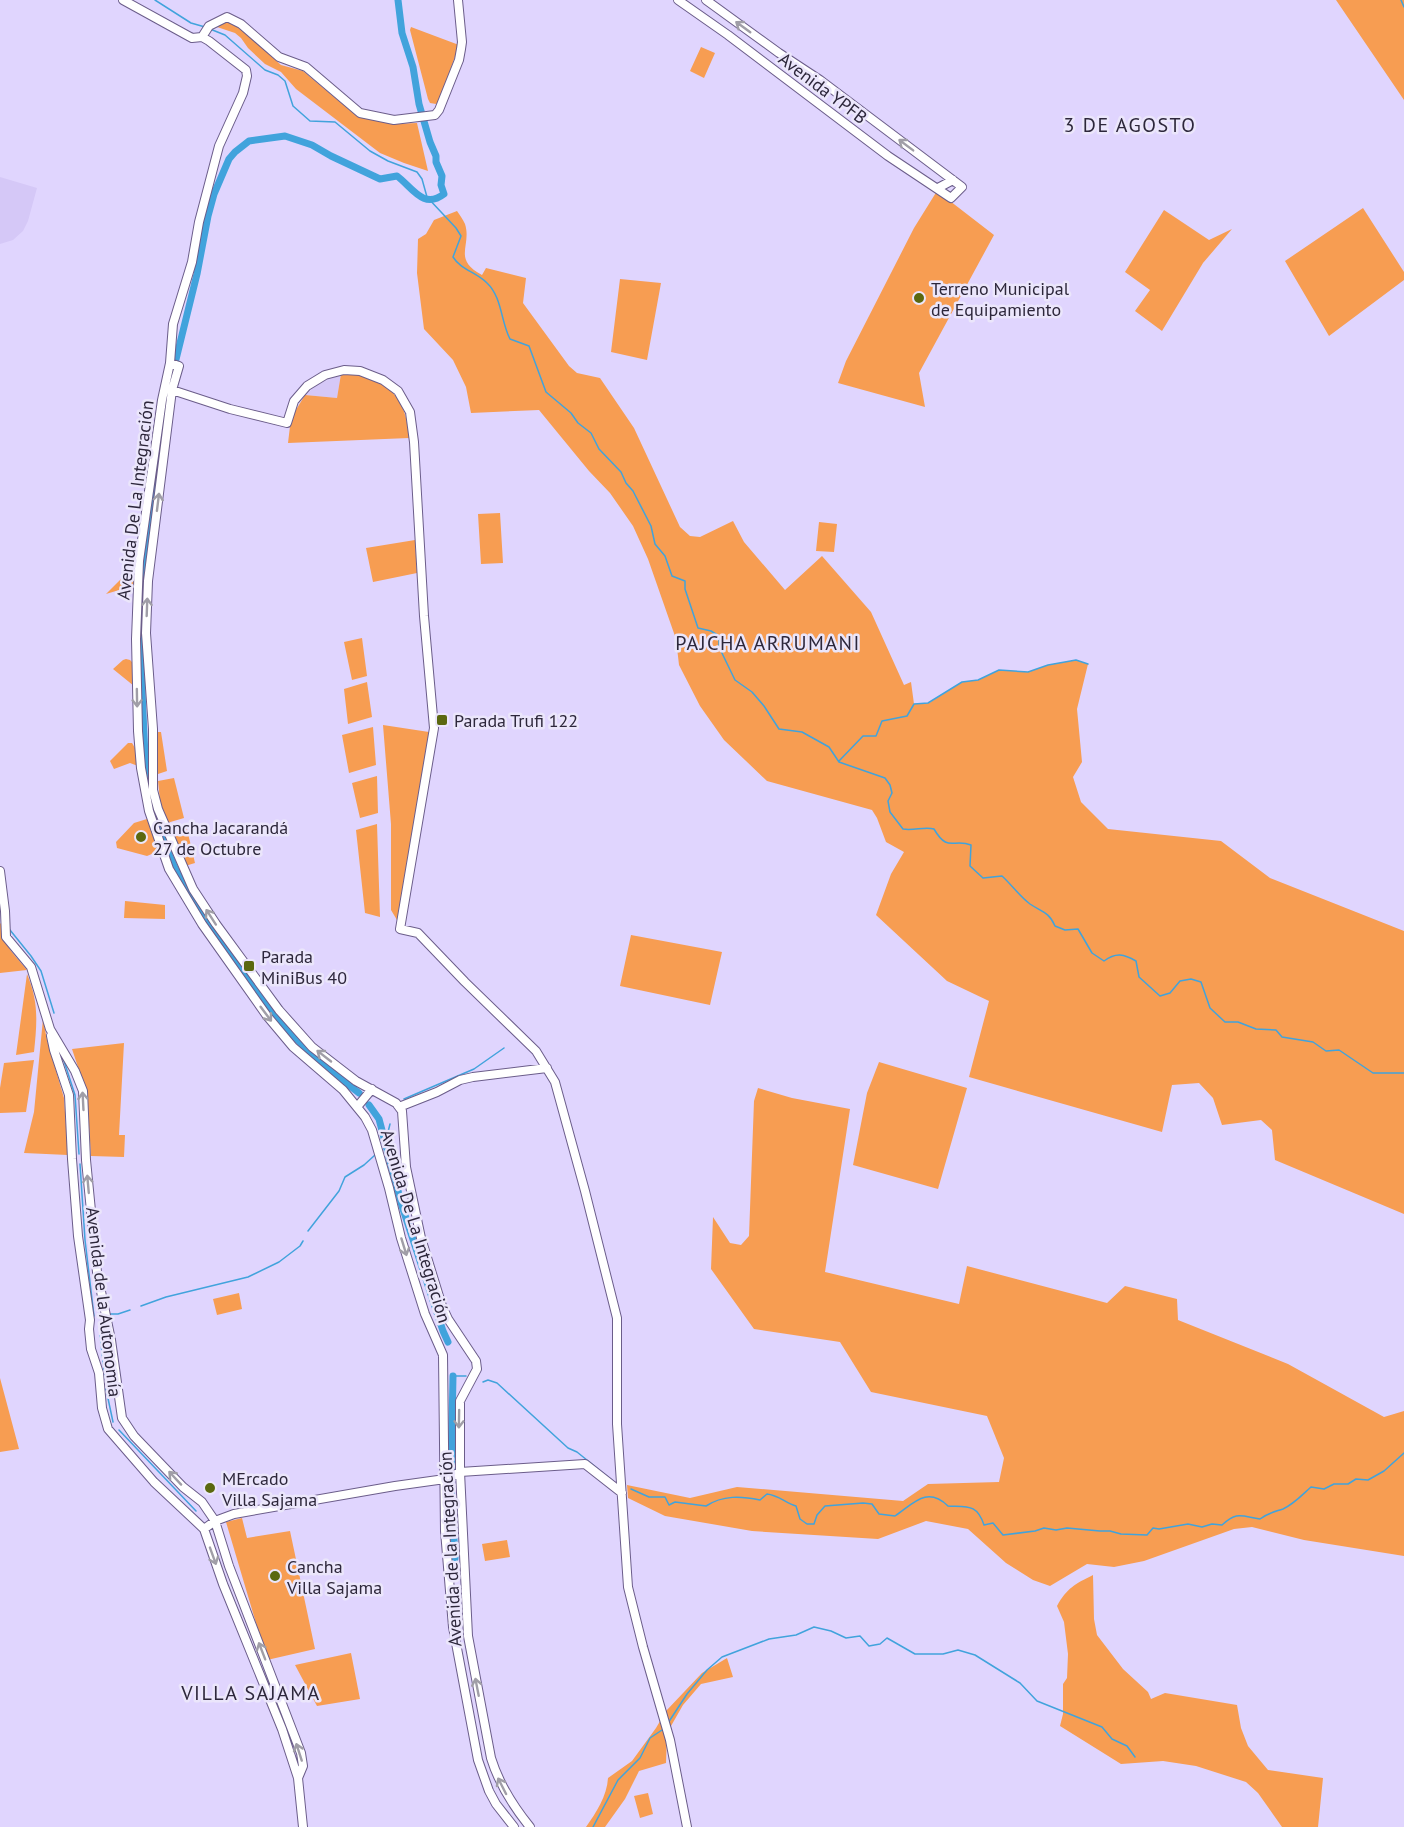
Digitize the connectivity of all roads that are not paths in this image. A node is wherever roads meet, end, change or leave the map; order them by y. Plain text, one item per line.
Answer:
1 (123, 0) edge
2 (458, 0) edge
3 (678, 0) edge
4 (706, 0) edge
5 (206, 32) junction
6 (953, 180) junction
7 (938, 188) junction
8 (170, 363) junction
9 (172, 390) junction
10 (0, 871) edge
11 (50, 1029) junction
12 (547, 1068) junction
13 (372, 1089) junction
14 (357, 1107) junction
15 (399, 1107) junction
16 (477, 1369) joint
17 (460, 1472) junction
18 (445, 1479) junction
19 (622, 1493) junction
20 (215, 1521) junction
21 (204, 1529) junction
22 (298, 1778) junction
23 (303, 1827) edge
24 (513, 1827) edge
25 (530, 1827) edge
26 (687, 1827) edge

1 - 5 street
2 - 5 street
3 - 7 street, Avenida YPFB
6 -> 4 street, Avenida YPFB
5 - 8 street, Avenida De La Integración
6 - 7 street
6 - 7 street, Avenida YPFB
8 - 9 street, Avenida De La Integración
8 -> 14 street, Avenida De La Integración
9 - 12 street
13 -> 9 street, Avenida De La Integración
10 - 11 street
20 -> 11 street, Avenida de la Autonomía
11 - 21 street, Avenida de la Autonomía
12 - 15 street
12 - 19 street
13 - 14 street
13 - 15 street, Avenida De La Integración
14 -> 18 street, Avenida De La Integración
15 - 16 street, Avenida De La Integración
16 -> 17 street, Avenida de la Integración
17 - 18 street
17 - 19 street
25 -> 17 street, Avenida de la Integración
18 - 20 street
18 - 24 street, Avenida de la Integración
19 - 26 street
20 - 21 street
22 -> 20 street, Avenida de la Autonomía
21 -> 22 street, Avenida de la Autonomía
22 - 23 street, Avenida de la Autonomía

